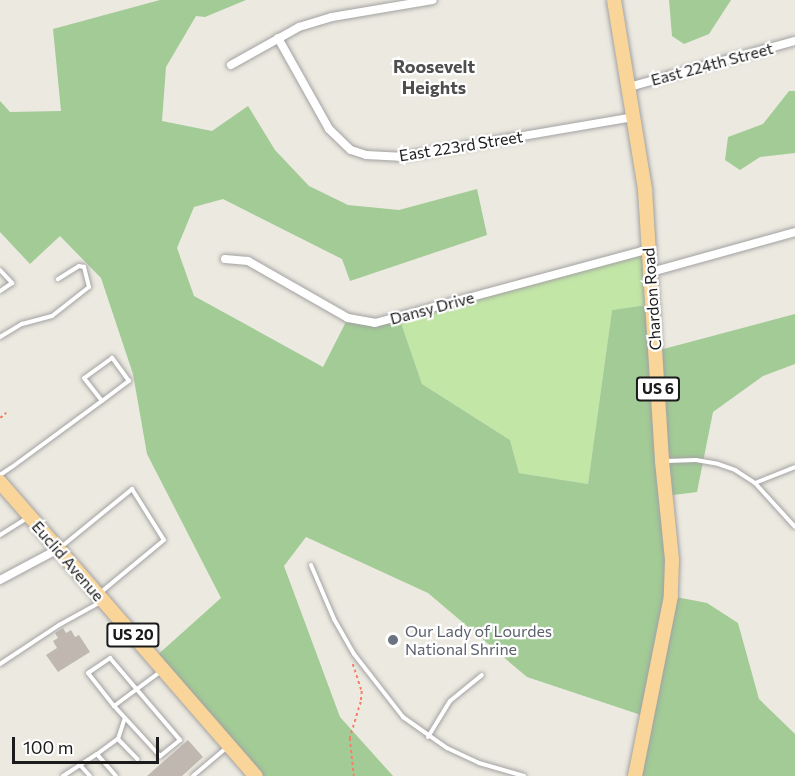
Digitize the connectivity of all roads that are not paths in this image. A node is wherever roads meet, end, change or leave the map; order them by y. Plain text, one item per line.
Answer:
1 (433, 0) edge
2 (614, 0) edge
3 (278, 38) junction
4 (795, 41) edge
5 (231, 65) dead end
6 (628, 87) junction
7 (634, 117) junction
8 (795, 232) edge
9 (649, 249) junction
10 (225, 259) dead end
11 (0, 270) edge
12 (651, 272) junction
13 (58, 279) dead end
14 (0, 291) edge
15 (0, 338) edge
16 (102, 401) junction
17 (662, 461) junction
18 (795, 467) edge
19 (0, 476) edge
20 (0, 482) edge
21 (755, 483) junction
22 (30, 517) junction
23 (795, 527) edge
24 (0, 535) edge
25 (58, 549) junction
26 (311, 565) dead end
27 (0, 580) edge
28 (100, 598) junction
29 (0, 664) edge
30 (163, 670) junction
31 (482, 675) dead end
32 (136, 690) junction
33 (114, 706) junction
34 (125, 718) junction
35 (428, 737) junction
36 (118, 739) junction
37 (229, 745) junction
38 (97, 754) junction
39 (137, 759) dead end
40 (80, 765) junction
41 (63, 776) edge
42 (90, 776) edge
43 (116, 776) edge
44 (193, 776) edge
45 (256, 776) edge
46 (524, 776) edge
47 (635, 776) edge

1 - 3 street
2 - 6 main road, Chardon Road / US 6
3 - 5 street
3 - 7 street, East 223rd Street
4 - 6 street, East 224th Street
6 - 7 main road, Chardon Road / US 6
7 - 9 main road, Chardon Road / US 6
8 - 12 street
9 - 10 street, Dansy Drive
9 - 12 main road, Chardon Road / US 6
11 - 14 lane
12 - 17 main road, Chardon Road / US 6
13 - 15 lane
16 - 16 lane
16 - 19 lane
17 - 21 lane
17 - 47 main road, Chardon Road / US 6
18 - 21 lane
20 - 22 main road, Euclid Avenue / US 20
21 - 23 lane
22 - 24 lane
22 - 25 main road, Euclid Avenue / US 20
25 - 27 street
25 - 28 main road, Euclid Avenue / US 20
25 - 28 lane
26 - 35 lane
28 - 29 lane
28 - 30 main road, Euclid Avenue / US 20
30 - 32 lane
30 - 37 main road, Euclid Avenue / US 20
31 - 35 lane
32 - 33 lane
32 - 33 lane
32 - 34 lane
33 - 34 lane
34 - 36 lane
35 - 46 lane
36 - 38 lane
36 - 39 lane
37 - 44 lane
37 - 45 main road, Euclid Avenue / US 20
38 - 40 lane
38 - 43 lane
40 - 41 lane
40 - 42 lane

